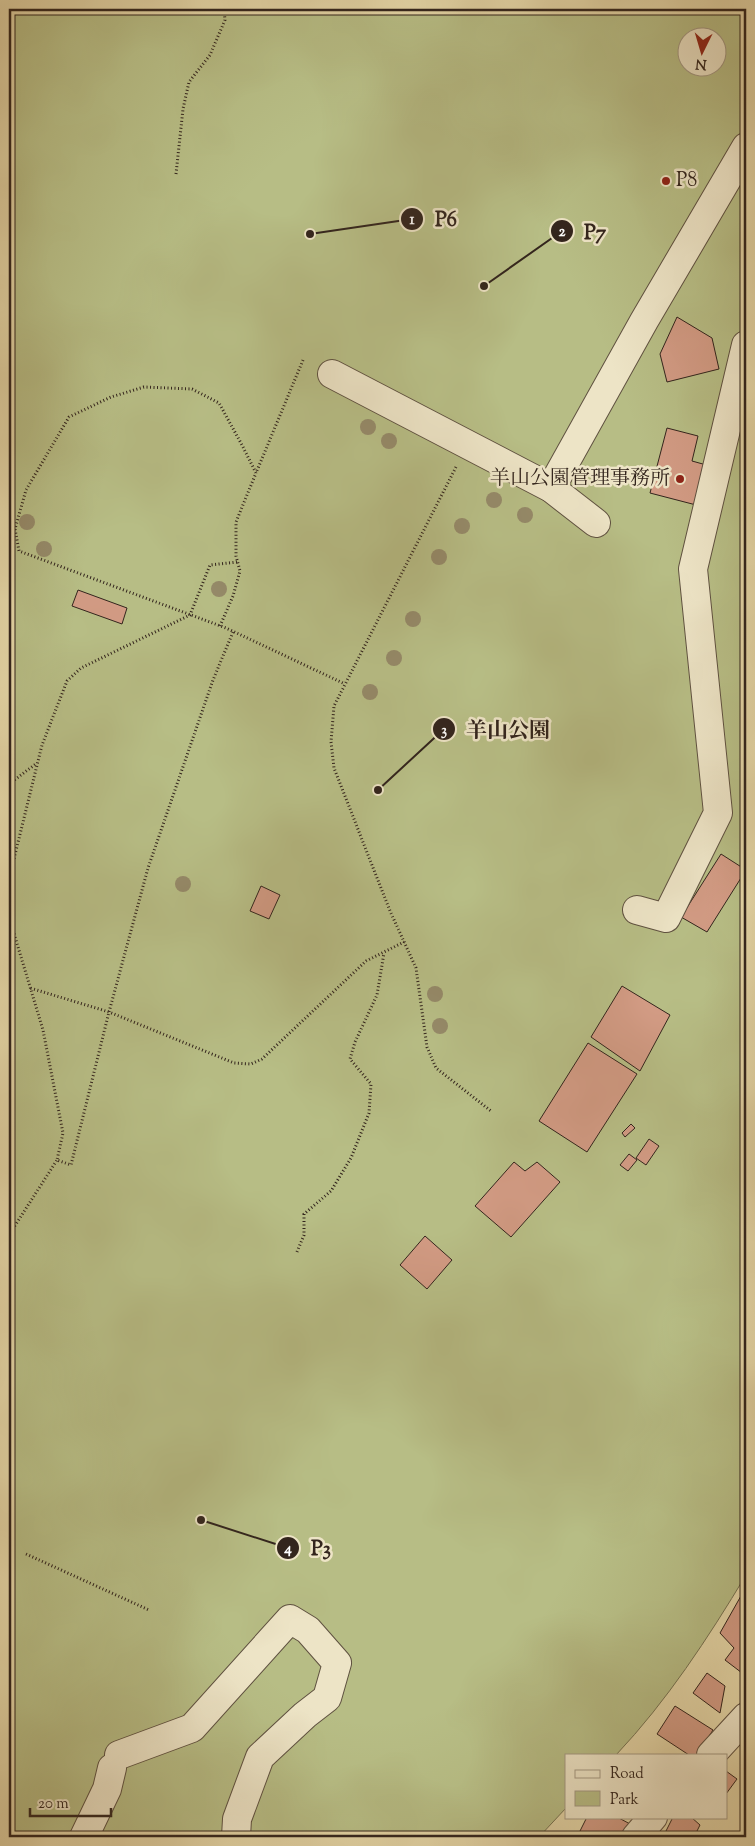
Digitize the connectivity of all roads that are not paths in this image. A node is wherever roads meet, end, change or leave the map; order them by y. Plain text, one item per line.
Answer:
1 (746, 147) edge
2 (746, 345) edge
3 (332, 374) dead end
4 (551, 488) junction
5 (596, 523) dead end
6 (637, 910) dead end
7 (746, 1717) edge
8 (712, 1754) edge
9 (652, 1818) edge
10 (84, 1837) edge
11 (236, 1837) edge
12 (636, 1837) edge

1 - 4 lane
2 - 6 lane
3 - 4 lane
4 - 5 lane
7 - 8 lane
9 - 12 lane
10 - 11 lane

